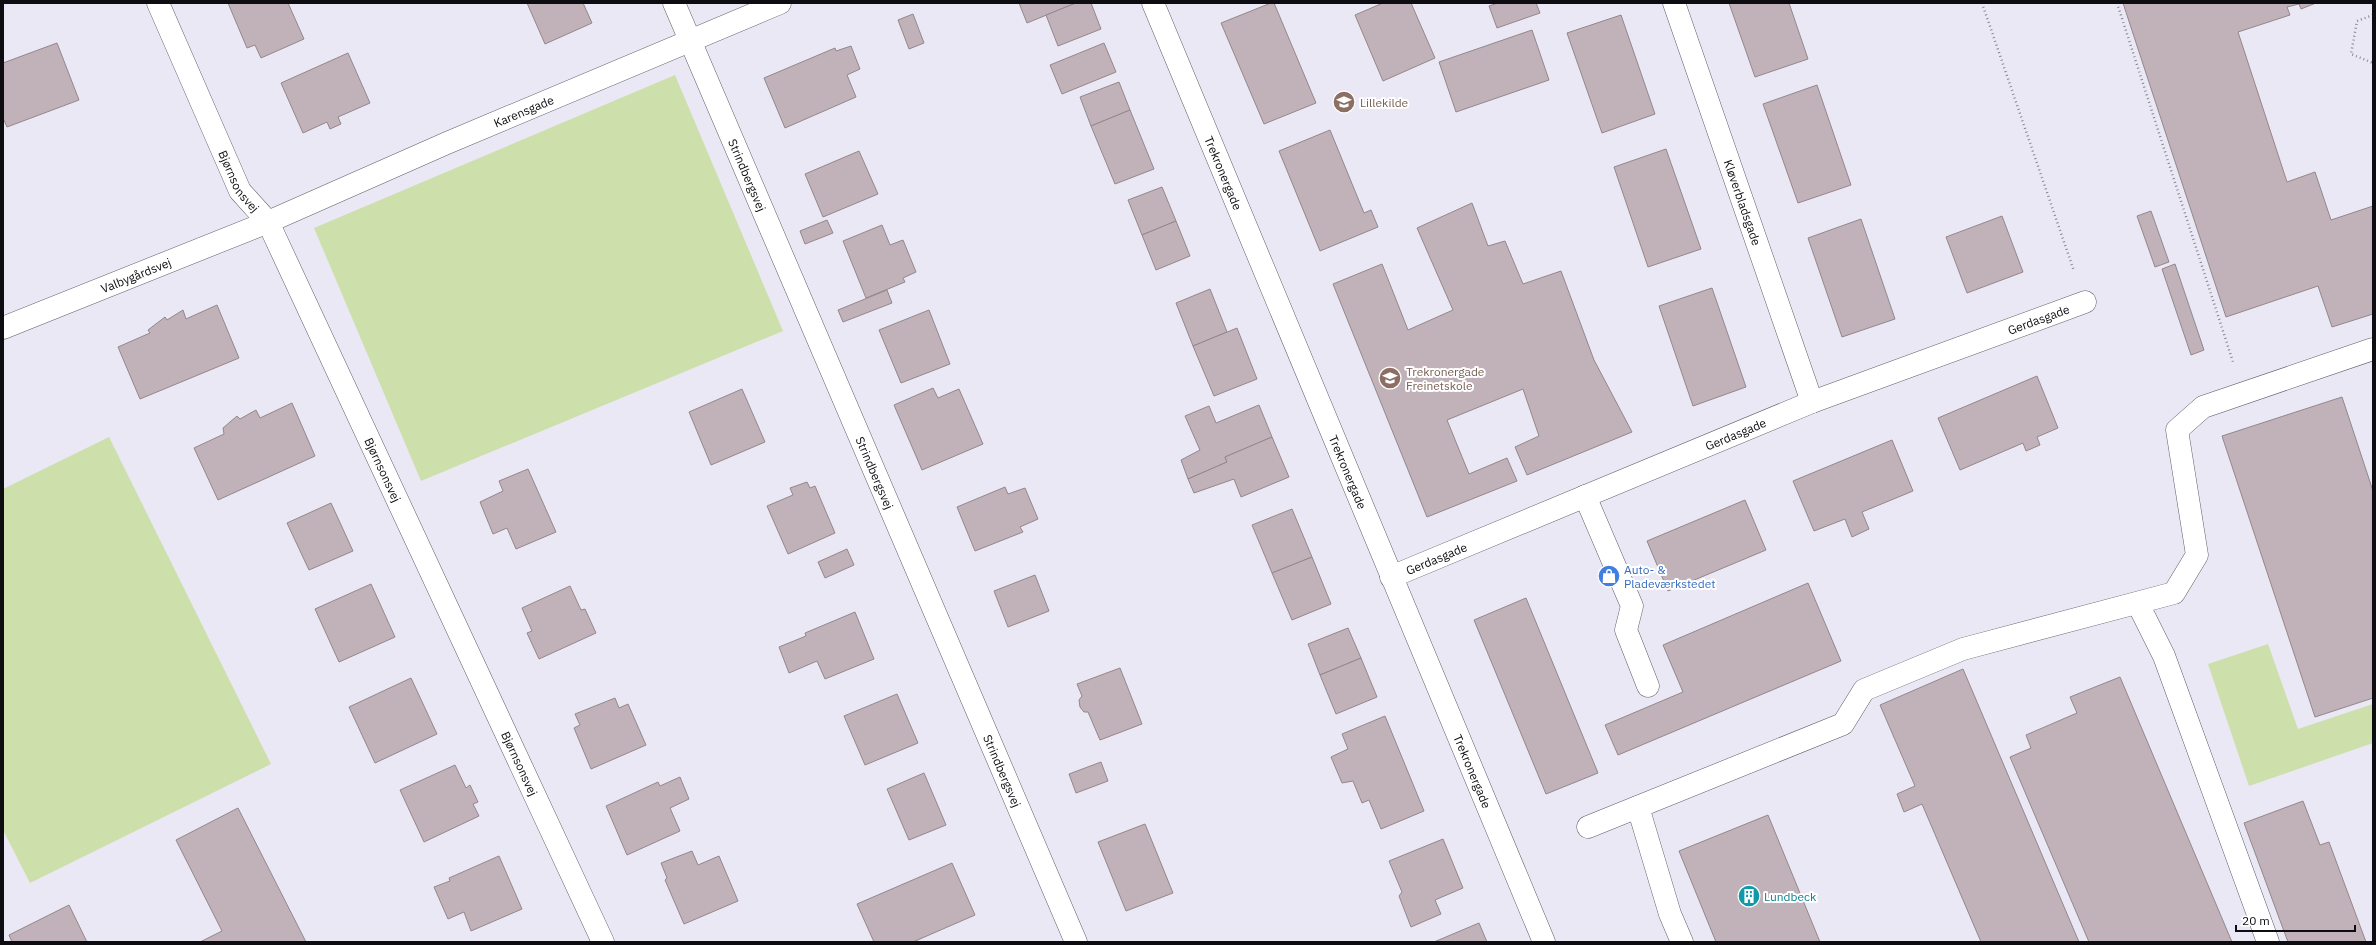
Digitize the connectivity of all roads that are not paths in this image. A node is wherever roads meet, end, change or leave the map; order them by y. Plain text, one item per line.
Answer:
1 (158, 3) edge
2 (674, 3) edge
3 (780, 3) edge
4 (1153, 3) edge
5 (1674, 3) edge
6 (690, 40) junction
7 (268, 222) junction
8 (2085, 302) road end
9 (3, 328) edge
10 (2373, 349) edge
11 (1812, 402) junction
12 (1585, 496) junction
13 (1391, 577) junction
14 (2138, 604) junction
15 (1648, 686) dead end
16 (1638, 807) junction
17 (1588, 827) dead end
18 (603, 942) edge
19 (1076, 942) edge
20 (1544, 942) edge
21 (1682, 942) edge
22 (2268, 942) edge

1 - 7 street, Bjørnsonsvej
2 - 6 street, Strindbergsvej
3 - 6 street, Karensgade
4 - 13 street, Trekronergade
5 - 11 street, Kløverbladsgade
6 - 7 street, Karensgade
6 - 19 street, Strindbergsvej
7 - 9 street, Valbygårdsvej
7 - 18 street, Bjørnsonsvej
8 - 11 street, Gerdasgade
10 - 14 street
11 - 12 street, Gerdasgade
12 - 13 street, Gerdasgade
12 - 15 street
13 - 20 street, Trekronergade
14 - 16 street
14 - 22 street
16 - 17 street
16 - 21 street

